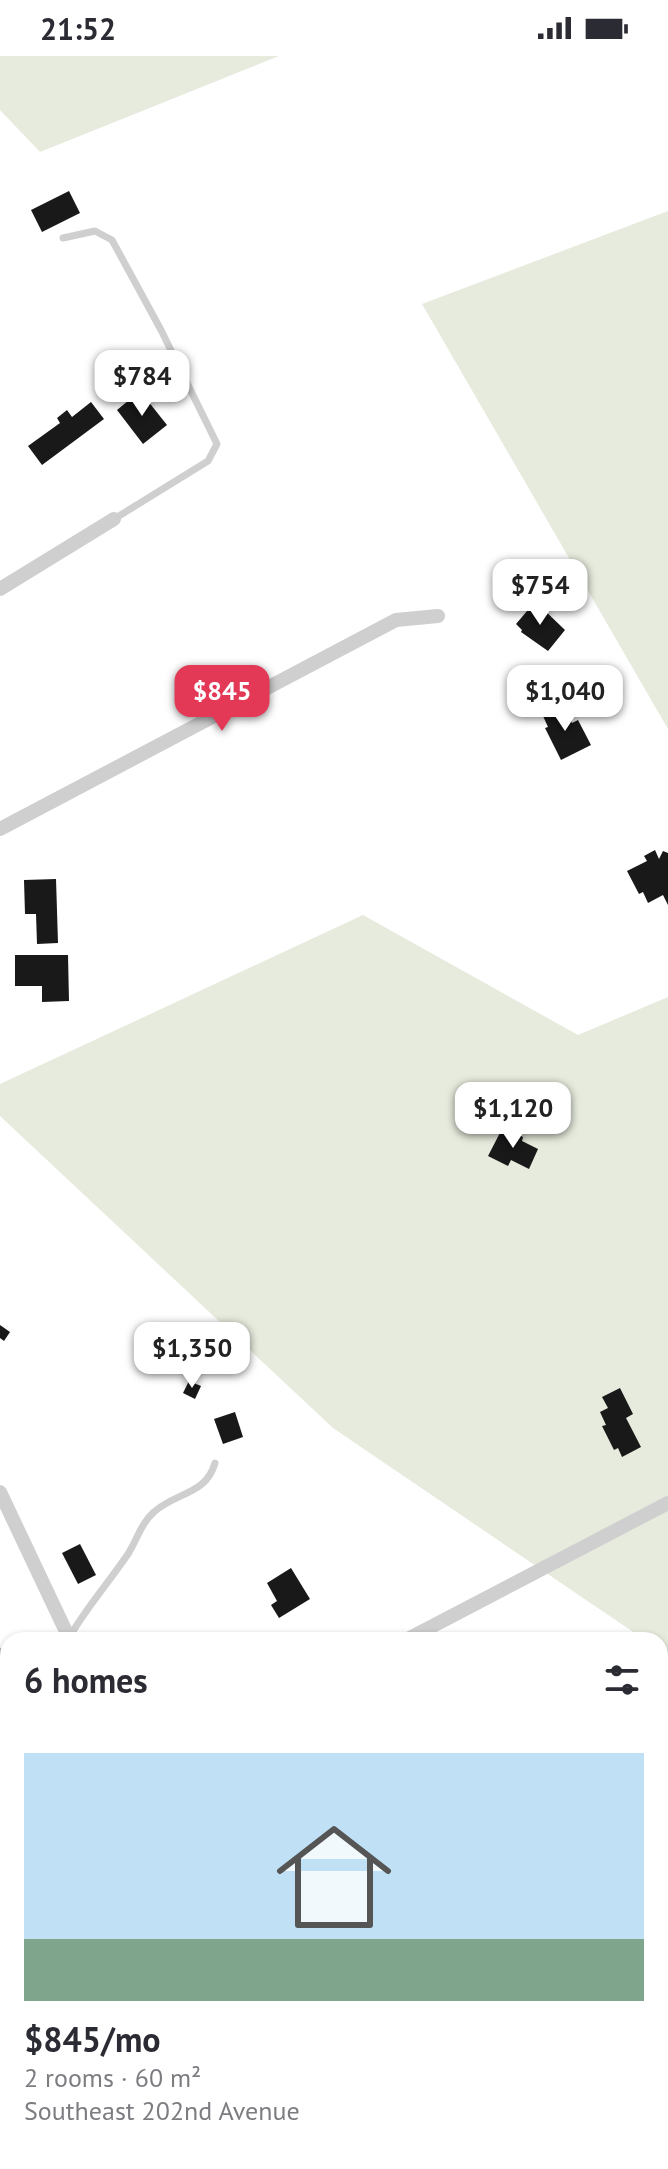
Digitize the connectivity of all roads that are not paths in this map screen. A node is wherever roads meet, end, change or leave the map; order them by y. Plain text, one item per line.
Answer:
1 (63, 238) dead end
2 (114, 519) joint
3 (0, 589) edge
4 (438, 616) dead end
5 (0, 829) edge
6 (215, 1463) dead end
7 (0, 1492) edge
8 (668, 1503) edge
9 (66, 1632) edge
10 (74, 1632) edge
11 (421, 1632) edge

1 - 2 lane
2 - 3 street
4 - 5 street
6 - 10 lane
7 - 9 street
8 - 11 street

